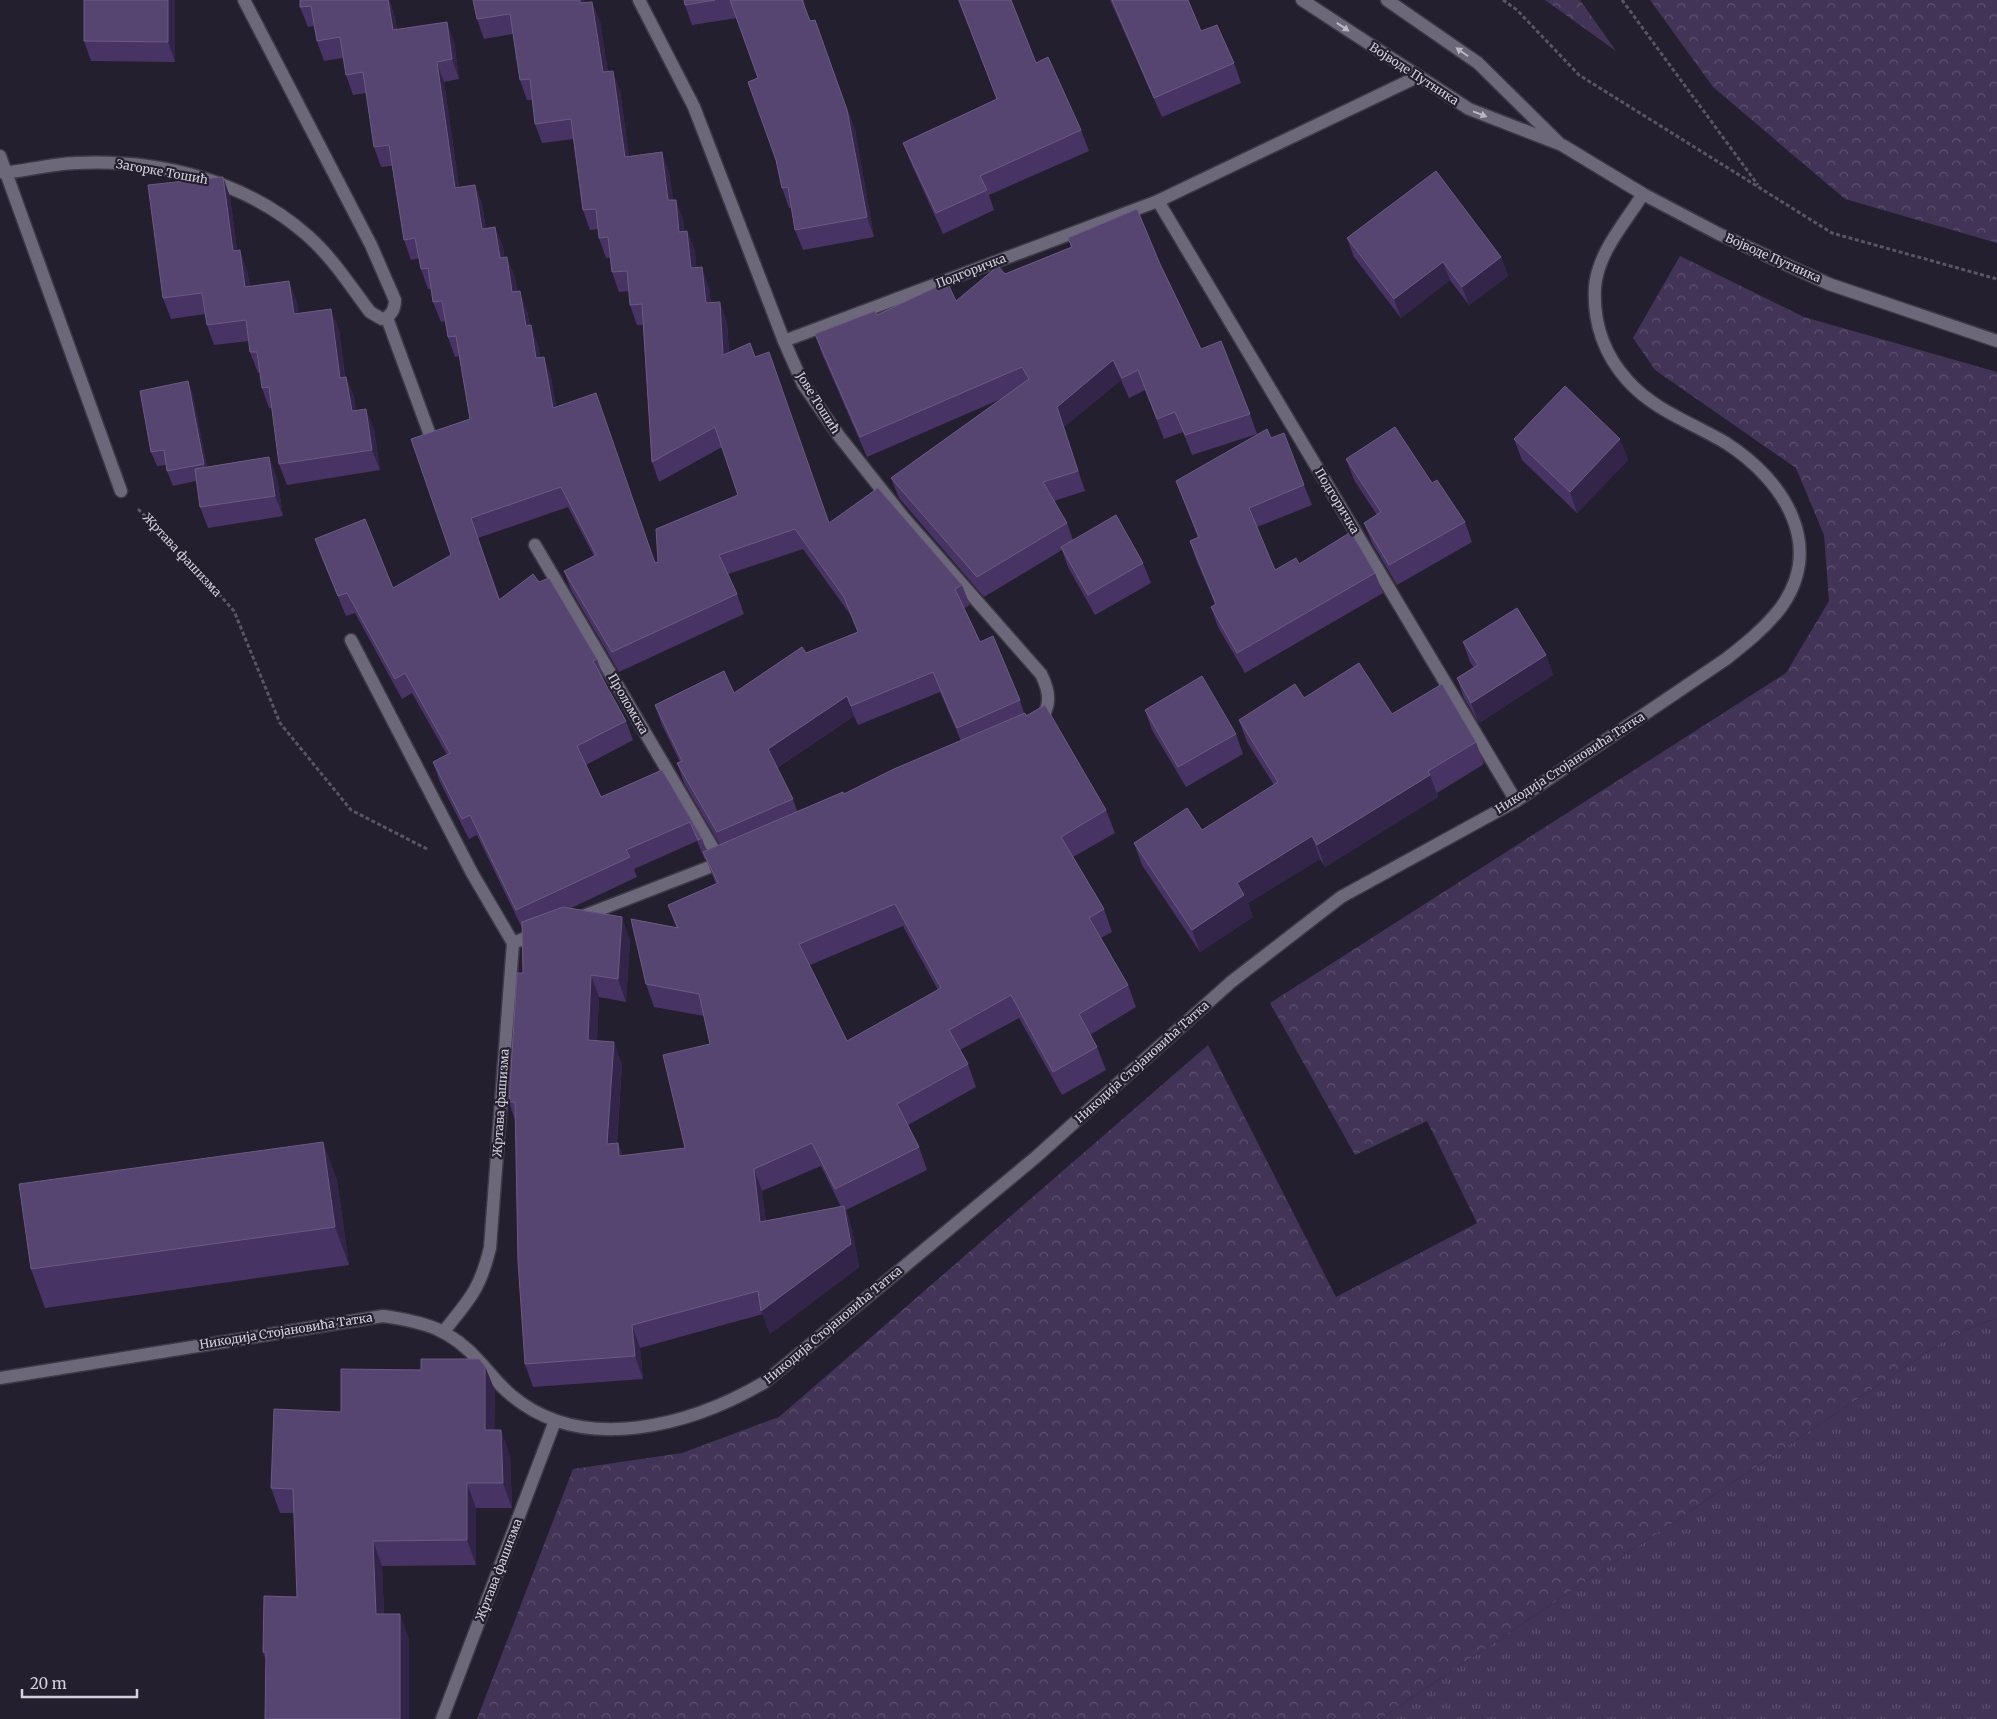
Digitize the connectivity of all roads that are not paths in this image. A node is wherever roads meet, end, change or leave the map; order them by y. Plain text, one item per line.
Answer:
1 (244, 0) edge
2 (639, 0) edge
3 (1302, 0) edge
4 (1387, 0) edge
5 (1417, 77) junction
6 (1562, 145) junction
7 (0, 156) edge
8 (4, 173) junction
9 (1643, 194) junction
10 (1158, 201) junction
11 (387, 318) junction
12 (784, 341) junction
13 (1997, 341) edge
14 (434, 446) edge
15 (121, 491) road end
16 (535, 545) dead end
17 (351, 640) dead end
18 (1026, 730) edge
19 (1516, 801) junction
20 (739, 854) edge
21 (721, 862) junction
22 (567, 922) edge
23 (549, 929) edge
24 (513, 943) junction
25 (444, 1331) junction
26 (0, 1378) edge
27 (555, 1420) junction
28 (442, 1719) edge

1 - 11 street
2 - 12 street, Јове Тошић
3 -> 5 street, Војводе Путника
6 -> 4 street, Војводе Путника
5 -> 6 street, Војводе Путника
5 - 10 street, Подгоричка
6 - 9 street, Војводе Путника
7 - 8 street
8 - 11 street, Загорке Тошић
8 - 15 street
9 - 13 street, Војводе Путника
9 - 19 street, Никодија Стојановића Татка
10 - 12 street, Подгоричка
10 - 19 street, Подгоричка
11 - 14 street
12 - 18 street, Јове Тошић
16 - 21 street, Проломска
17 - 24 street
19 - 27 street, Никодија Стојановића Татка
20 - 21 street
21 - 22 street
23 - 24 street
24 - 25 street, Жртава фашизма
25 - 26 street, Никодија Стојановића Татка
25 - 27 street, Никодија Стојановића Татка
27 - 28 street, Жртава фашизма

